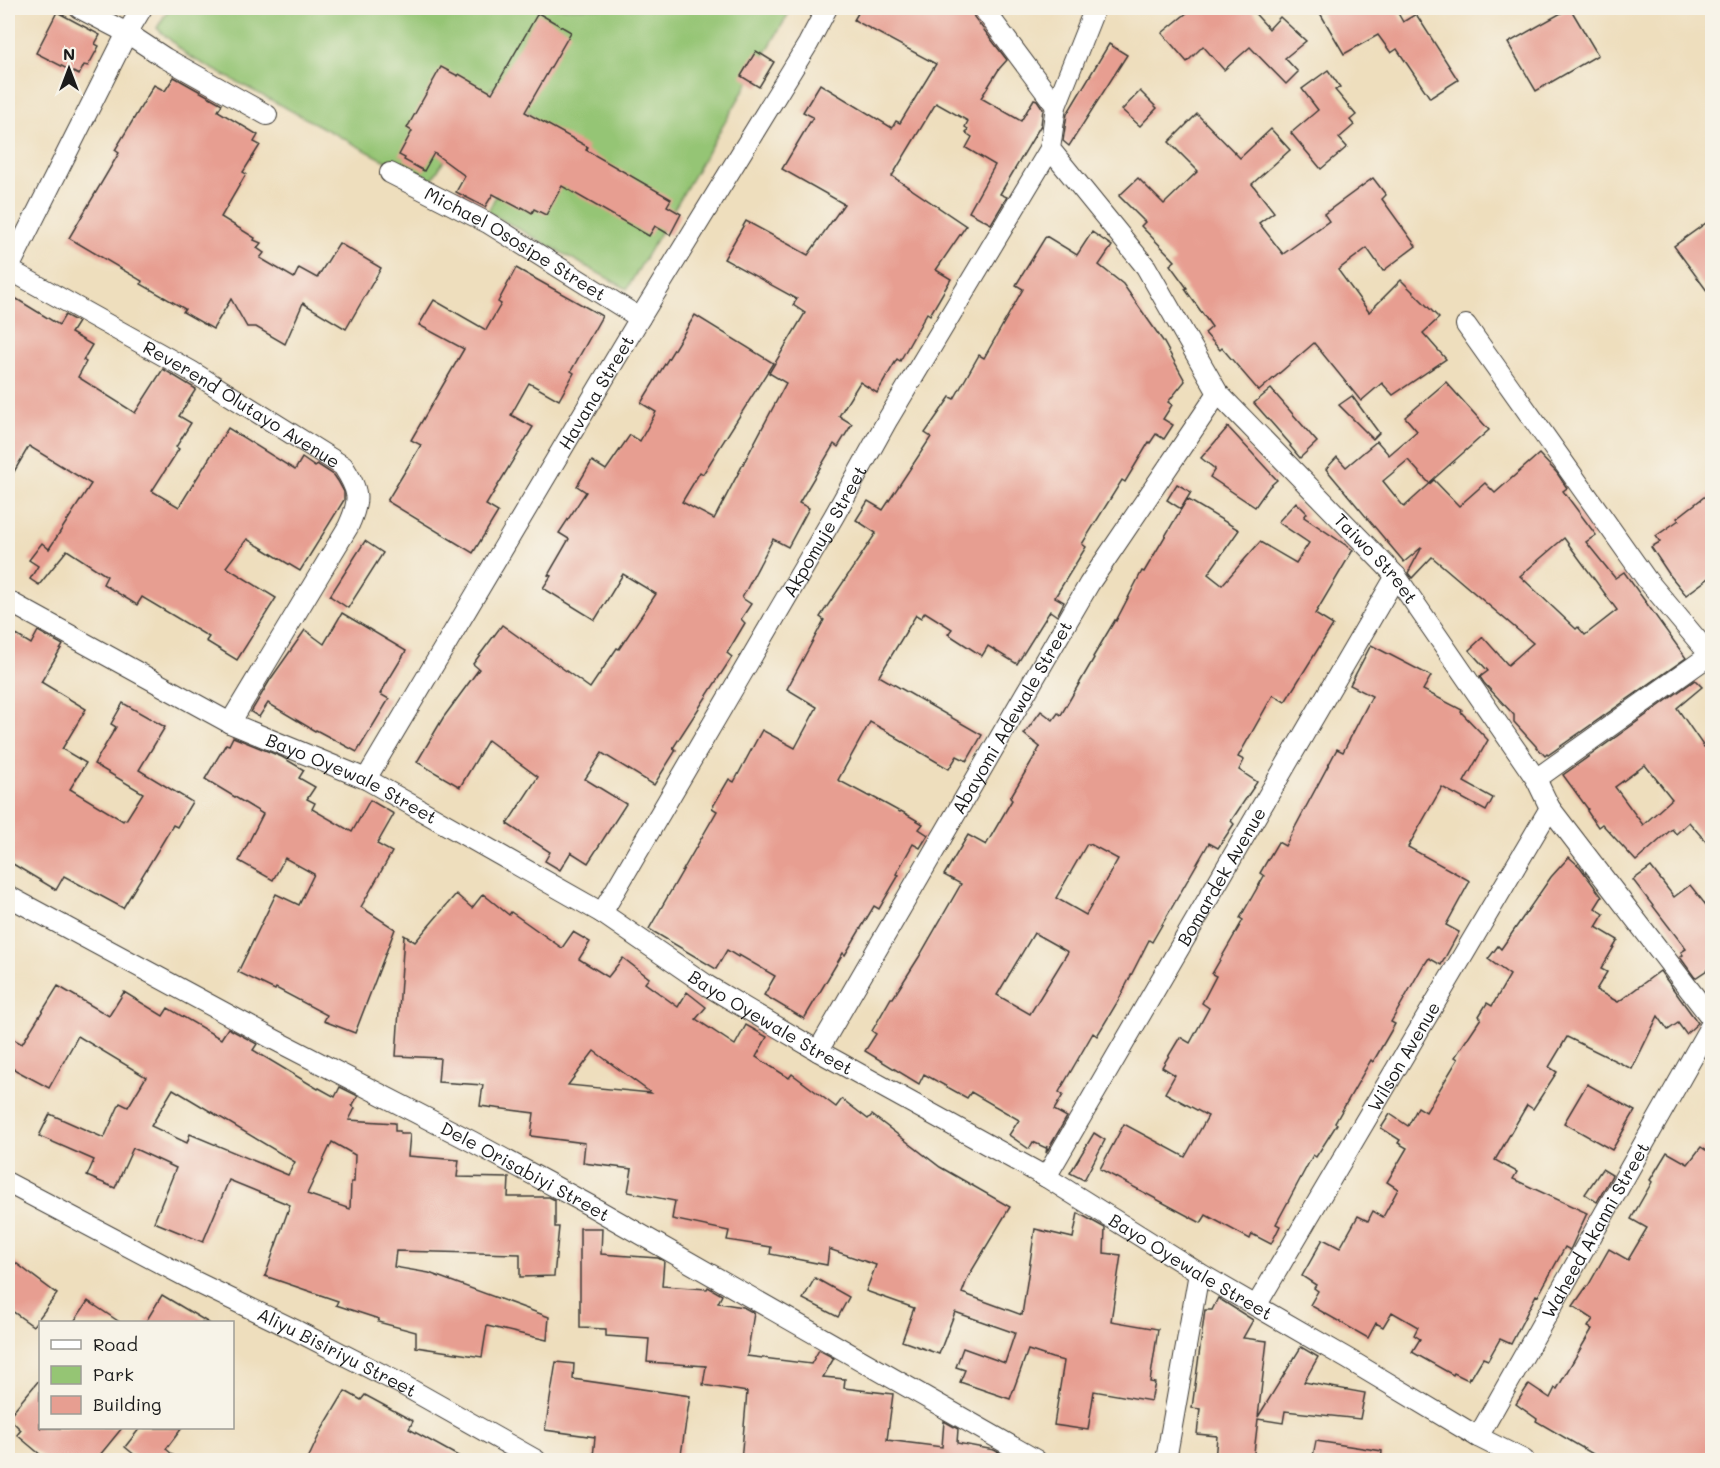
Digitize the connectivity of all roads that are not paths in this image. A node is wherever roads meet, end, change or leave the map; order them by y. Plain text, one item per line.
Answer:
1 (79, 8) edge
2 (142, 8) edge
3 (827, 8) edge
4 (983, 8) edge
5 (1095, 8) edge
6 (126, 33) junction
7 (1056, 106) junction
8 (267, 115) dead end
9 (1050, 149) junction
10 (390, 173) dead end
11 (8, 269) edge
12 (640, 318) junction
13 (1466, 325) dead end
14 (1218, 393) junction
15 (1396, 576) junction
16 (8, 601) edge
17 (230, 723) junction
18 (366, 779) junction
19 (1536, 779) junction
20 (1550, 808) junction
21 (8, 896) edge
22 (602, 913) junction
23 (1713, 1021) edge
24 (818, 1051) junction
25 (1046, 1177) junction
26 (8, 1183) edge
27 (1199, 1273) junction
28 (1256, 1306) junction
29 (1478, 1437) junction
30 (536, 1461) edge
31 (1036, 1461) edge
32 (1166, 1461) edge
33 (1524, 1461) edge

1 - 6 street
2 - 6 street
3 - 12 street, Havana Street
4 - 7 street
5 - 7 street
6 - 8 street
6 - 11 street
7 - 9 street
9 - 14 street, Taiwo Street
9 - 22 street, Akpomuje Street
10 - 12 street, Michael Ososipe Street
11 - 17 street, Reverend Olutayo Avenue
12 - 18 street, Havana Street
13 - 19 street
14 - 15 street, Taiwo Street
14 - 24 street, Abayomi Adewale Street
15 - 19 street, Taiwo Street
15 - 25 street, Bomardek Avenue
16 - 17 street, Bayo Oyewale Street
17 - 18 street, Bayo Oyewale Street
18 - 22 street, Bayo Oyewale Street
19 - 20 street, Taiwo Street
20 - 23 street, Taiwo Street
20 - 28 street, Wilson Avenue
21 - 31 street, Dele Orisabiyi Street
22 - 24 street, Bayo Oyewale Street
23 - 29 street, Waheed Akanni Street
24 - 25 street, Bayo Oyewale Street
25 - 27 street, Bayo Oyewale Street
26 - 30 street, Aliyu Bisiriyu Street
27 - 28 street, Bayo Oyewale Street
27 - 32 street
28 - 29 street, Bayo Oyewale Street
29 - 33 street, Bayo Oyewale Street

